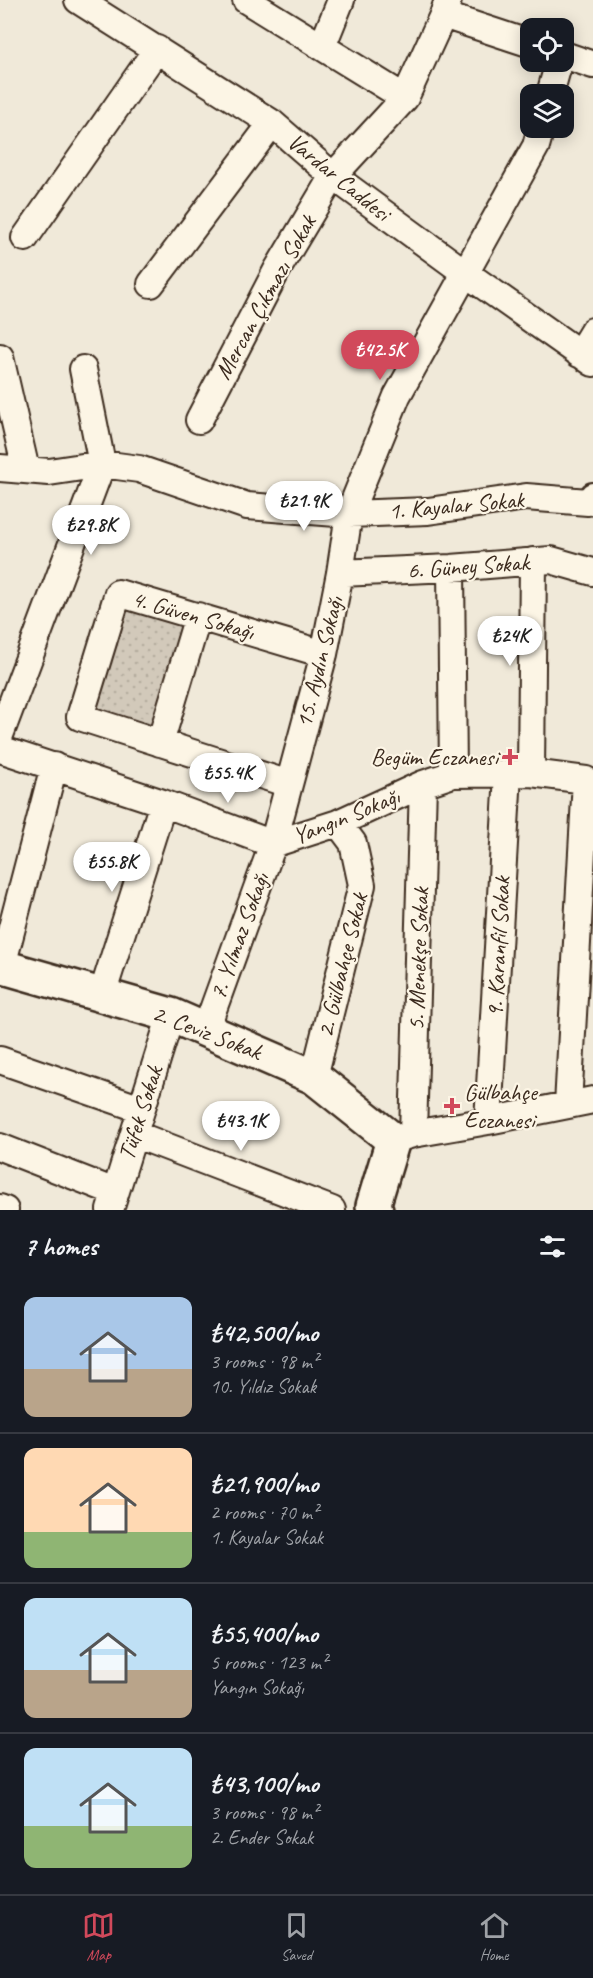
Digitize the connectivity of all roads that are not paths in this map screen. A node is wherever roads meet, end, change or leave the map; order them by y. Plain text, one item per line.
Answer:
1 (78, 0) edge
2 (246, 0) edge
3 (341, 0) edge
4 (446, 8) edge
5 (520, 39) edge
6 (322, 47) junction
7 (157, 49) junction
8 (574, 58) edge
9 (593, 65) edge
10 (405, 98) junction
11 (272, 123) junction
12 (538, 138) edge
13 (333, 176) junction
14 (25, 238) dead end
15 (464, 272) junction
16 (151, 284) dead end
17 (593, 331) edge
18 (0, 357) edge
19 (586, 358) edge
20 (83, 369) dead end
21 (199, 420) dead end
22 (102, 464) junction
23 (0, 468) edge
24 (26, 470) junction
25 (593, 496) edge
26 (349, 514) junction
27 (532, 561) junction
28 (451, 568) junction
29 (593, 572) edge
30 (340, 573) junction
31 (198, 616) junction
32 (324, 654) junction
33 (0, 735) edge
34 (160, 743) junction
35 (0, 749) edge
36 (54, 766) junction
37 (520, 773) junction
38 (453, 774) junction
39 (589, 782) edge
40 (289, 784) junction
41 (423, 784) junction
42 (163, 803) junction
43 (338, 823) junction
44 (273, 844) junction
45 (1, 966) edge
46 (102, 995) junction
47 (171, 1015) junction
48 (206, 1029) junction
49 (0, 1060) edge
50 (314, 1077) junction
51 (593, 1100) edge
52 (568, 1106) junction
53 (141, 1109) junction
54 (488, 1121) junction
55 (134, 1134) junction
56 (403, 1137) junction
57 (0, 1147) edge
58 (112, 1201) edge
59 (0, 1208) edge
60 (373, 1209) edge
61 (5, 1210) edge
62 (332, 1210) edge

1 - 7 street, Vardar Caddesi
2 - 6 street
3 - 6 street
4 - 5 street
4 - 10 street, Mercan Çıkmazı Sokak
6 - 10 street
7 - 11 street, Vardar Caddesi
7 - 14 street
8 - 9 street
10 - 13 street, Mercan Çıkmazı Sokak
11 - 13 street, Vardar Caddesi
11 - 16 street
12 - 15 street, 15. Aydın Sokağı
13 - 15 street, Vardar Caddesi
13 - 21 street, Mercan Çıkmazı Sokak
15 - 19 street, Vardar Caddesi
15 - 26 street, 15. Aydın Sokağı
17 - 19 street
18 - 24 street
20 - 22 street
22 - 24 street, 1. Kayalar Sokak
22 - 26 street, 1. Kayalar Sokak
22 - 33 street
23 - 24 street, 1. Kayalar Sokak
25 - 26 street, 1. Kayalar Sokak
26 - 30 street, 15. Aydın Sokağı
27 - 28 street, 6. Güney Sokak
27 - 29 street, 6. Güney Sokak
27 - 37 street, 9. Karanfil Sokak
28 - 30 street, 6. Güney Sokak
28 - 38 street
30 - 32 street, 15. Aydın Sokağı
31 - 32 street, 4. Güven Sokağı
31 - 34 street
31 - 34 street, 4. Güven Sokağı
32 - 40 street, 15. Aydın Sokağı
34 - 40 street
35 - 36 street, Yangın Sokağı
36 - 42 street, Yangın Sokağı
36 - 45 street
37 - 38 street, Yangın Sokağı
37 - 39 street, Yangın Sokağı
37 - 54 street, 9. Karanfil Sokak
38 - 41 street, Yangın Sokağı
39 - 52 street
40 - 44 street, 15. Aydın Sokağı
41 - 43 street, Yangın Sokağı
41 - 56 street, 5. Menekşe Sokak
42 - 44 street, Yangın Sokağı
42 - 46 street
43 - 44 street, Yangın Sokağı
43 - 50 street, 2. Gülbahçe Sokak
44 - 48 street, 7. Yılmaz Sokağı
45 - 46 main road, 2. Ceviz Sokak
46 - 47 main road, 2. Ceviz Sokak
47 - 48 main road, 2. Ceviz Sokak
47 - 53 street, Tüfek Sokak
48 - 50 main road, 2. Ceviz Sokak
49 - 53 street
50 - 56 main road, 2. Ceviz Sokak
51 - 52 street
52 - 54 street
53 - 55 street, Tüfek Sokak
54 - 56 street
55 - 58 street, Tüfek Sokak
55 - 62 street
56 - 60 main road
57 - 58 street
59 - 61 street

